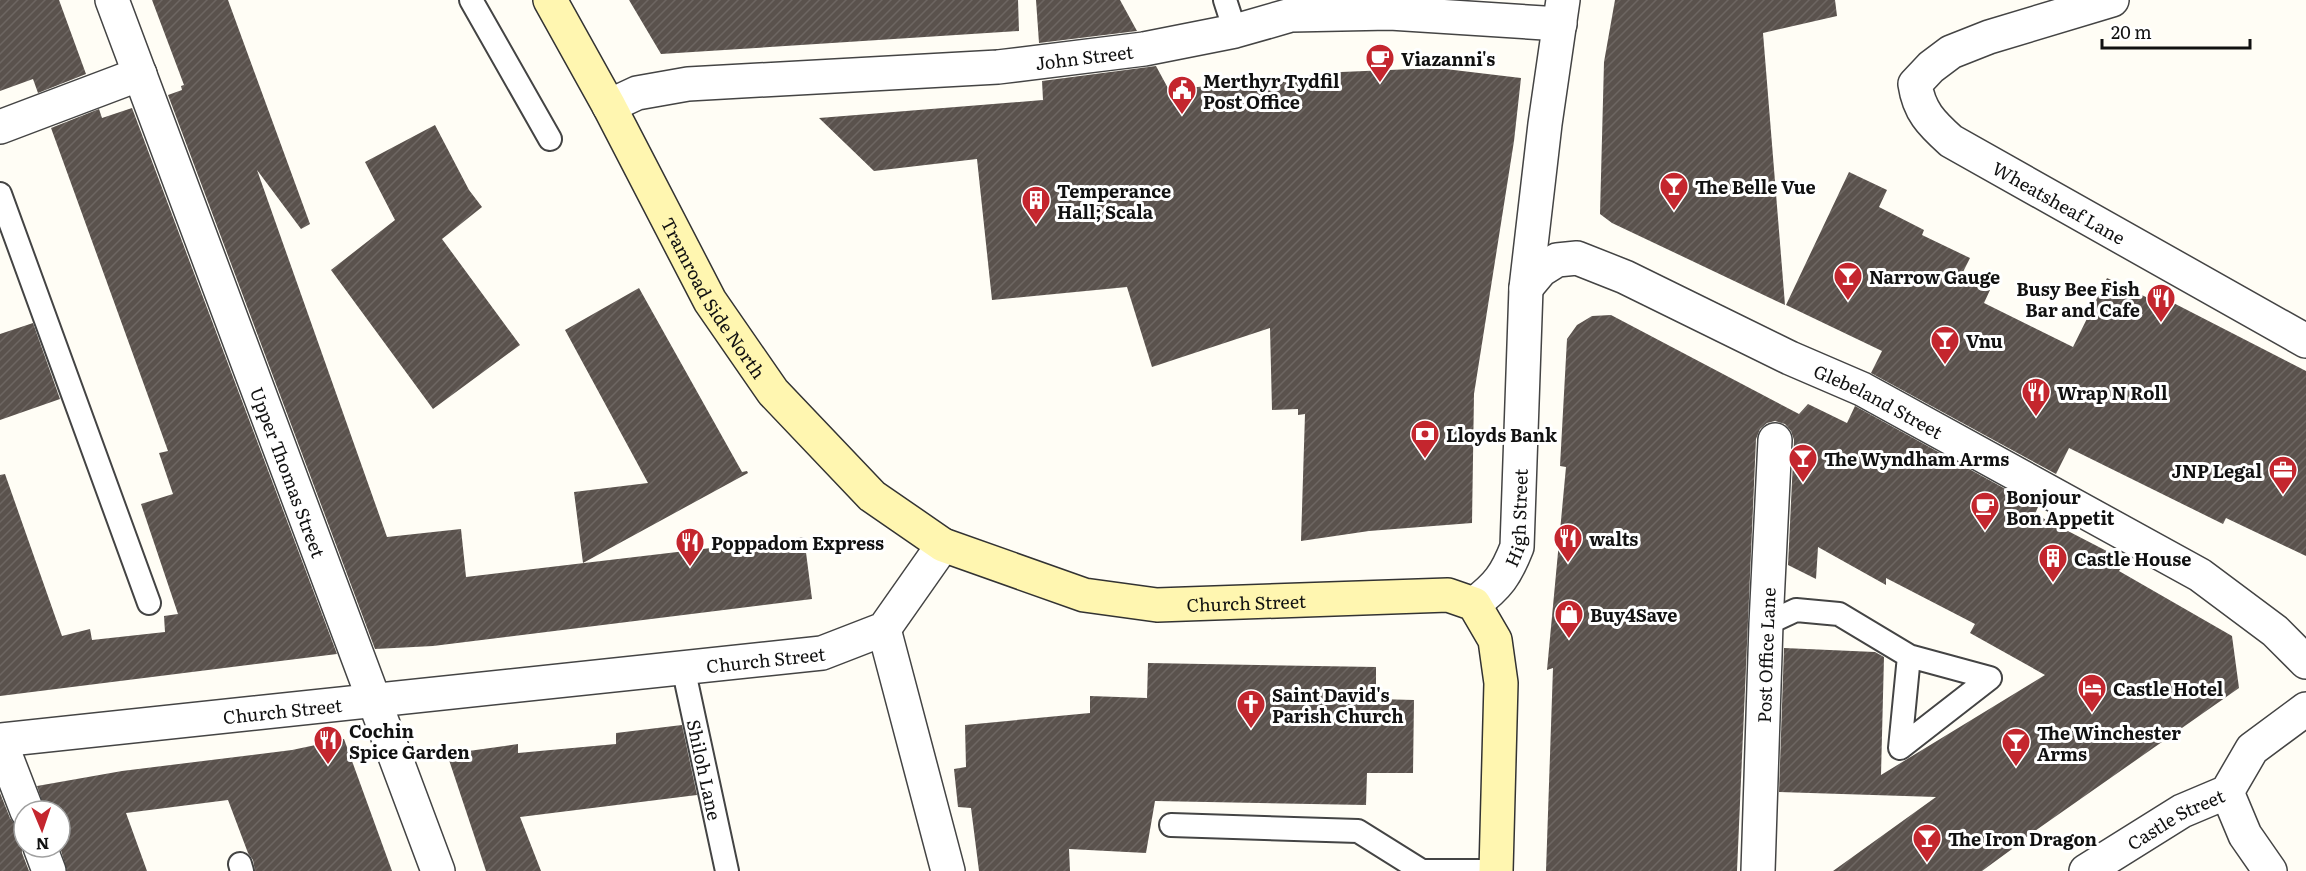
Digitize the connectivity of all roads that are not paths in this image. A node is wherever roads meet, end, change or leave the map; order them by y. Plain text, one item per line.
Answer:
1 (112, 0) edge
2 (471, 0) edge
3 (550, 0) edge
4 (1225, 0) edge
5 (2112, 0) edge
6 (1290, 8) edge
7 (1561, 12) edge
8 (1235, 31) junction
9 (140, 74) junction
10 (609, 106) junction
11 (0, 127) edge
12 (550, 139) dead end
13 (0, 194) edge
14 (1526, 288) junction
15 (2306, 341) edge
16 (1775, 440) dead end
17 (943, 545) junction
18 (149, 603) dead end
19 (1474, 604) junction
20 (1766, 624) junction
21 (884, 629) junction
22 (1908, 656) junction
23 (2306, 662) edge
24 (683, 667) junction
25 (375, 700) junction
26 (2306, 709) edge
27 (0, 740) edge
28 (2227, 792) junction
29 (22, 799) edge
30 (1171, 825) dead end
31 (438, 871) edge
32 (727, 871) edge
33 (948, 871) edge
34 (1496, 871) edge
35 (1758, 871) edge
36 (2086, 871) edge
37 (2270, 871) edge

1 - 9 street, Upper Thomas Street
2 - 12 lane
3 - 10 street, Tramroad Side North
4 - 8 lane
5 - 15 street, Wheatsheaf Lane
6 - 7 street, John Street
6 - 8 street, John Street
7 - 14 street, High Street
8 - 10 street, John Street
9 - 11 street
9 - 25 street, Upper Thomas Street
10 - 17 street, Tramroad Side North
13 - 18 lane
14 - 19 street, High Street
14 - 23 street, Glebeland Street
16 - 20 street, Post Office Lane
17 - 19 street, Church Street
17 - 21 street
19 - 34 street
20 - 22 lane
20 - 35 street, Post Office Lane
21 - 24 street, Church Street
21 - 33 street
22 - 22 lane
24 - 25 street, Church Street
24 - 32 lane, Shiloh Lane
25 - 27 street, Church Street
25 - 31 street, Upper Thomas Street
26 - 28 street, Castle Street
27 - 29 street
28 - 36 street, Castle Street
28 - 37 street
30 - 34 lane

